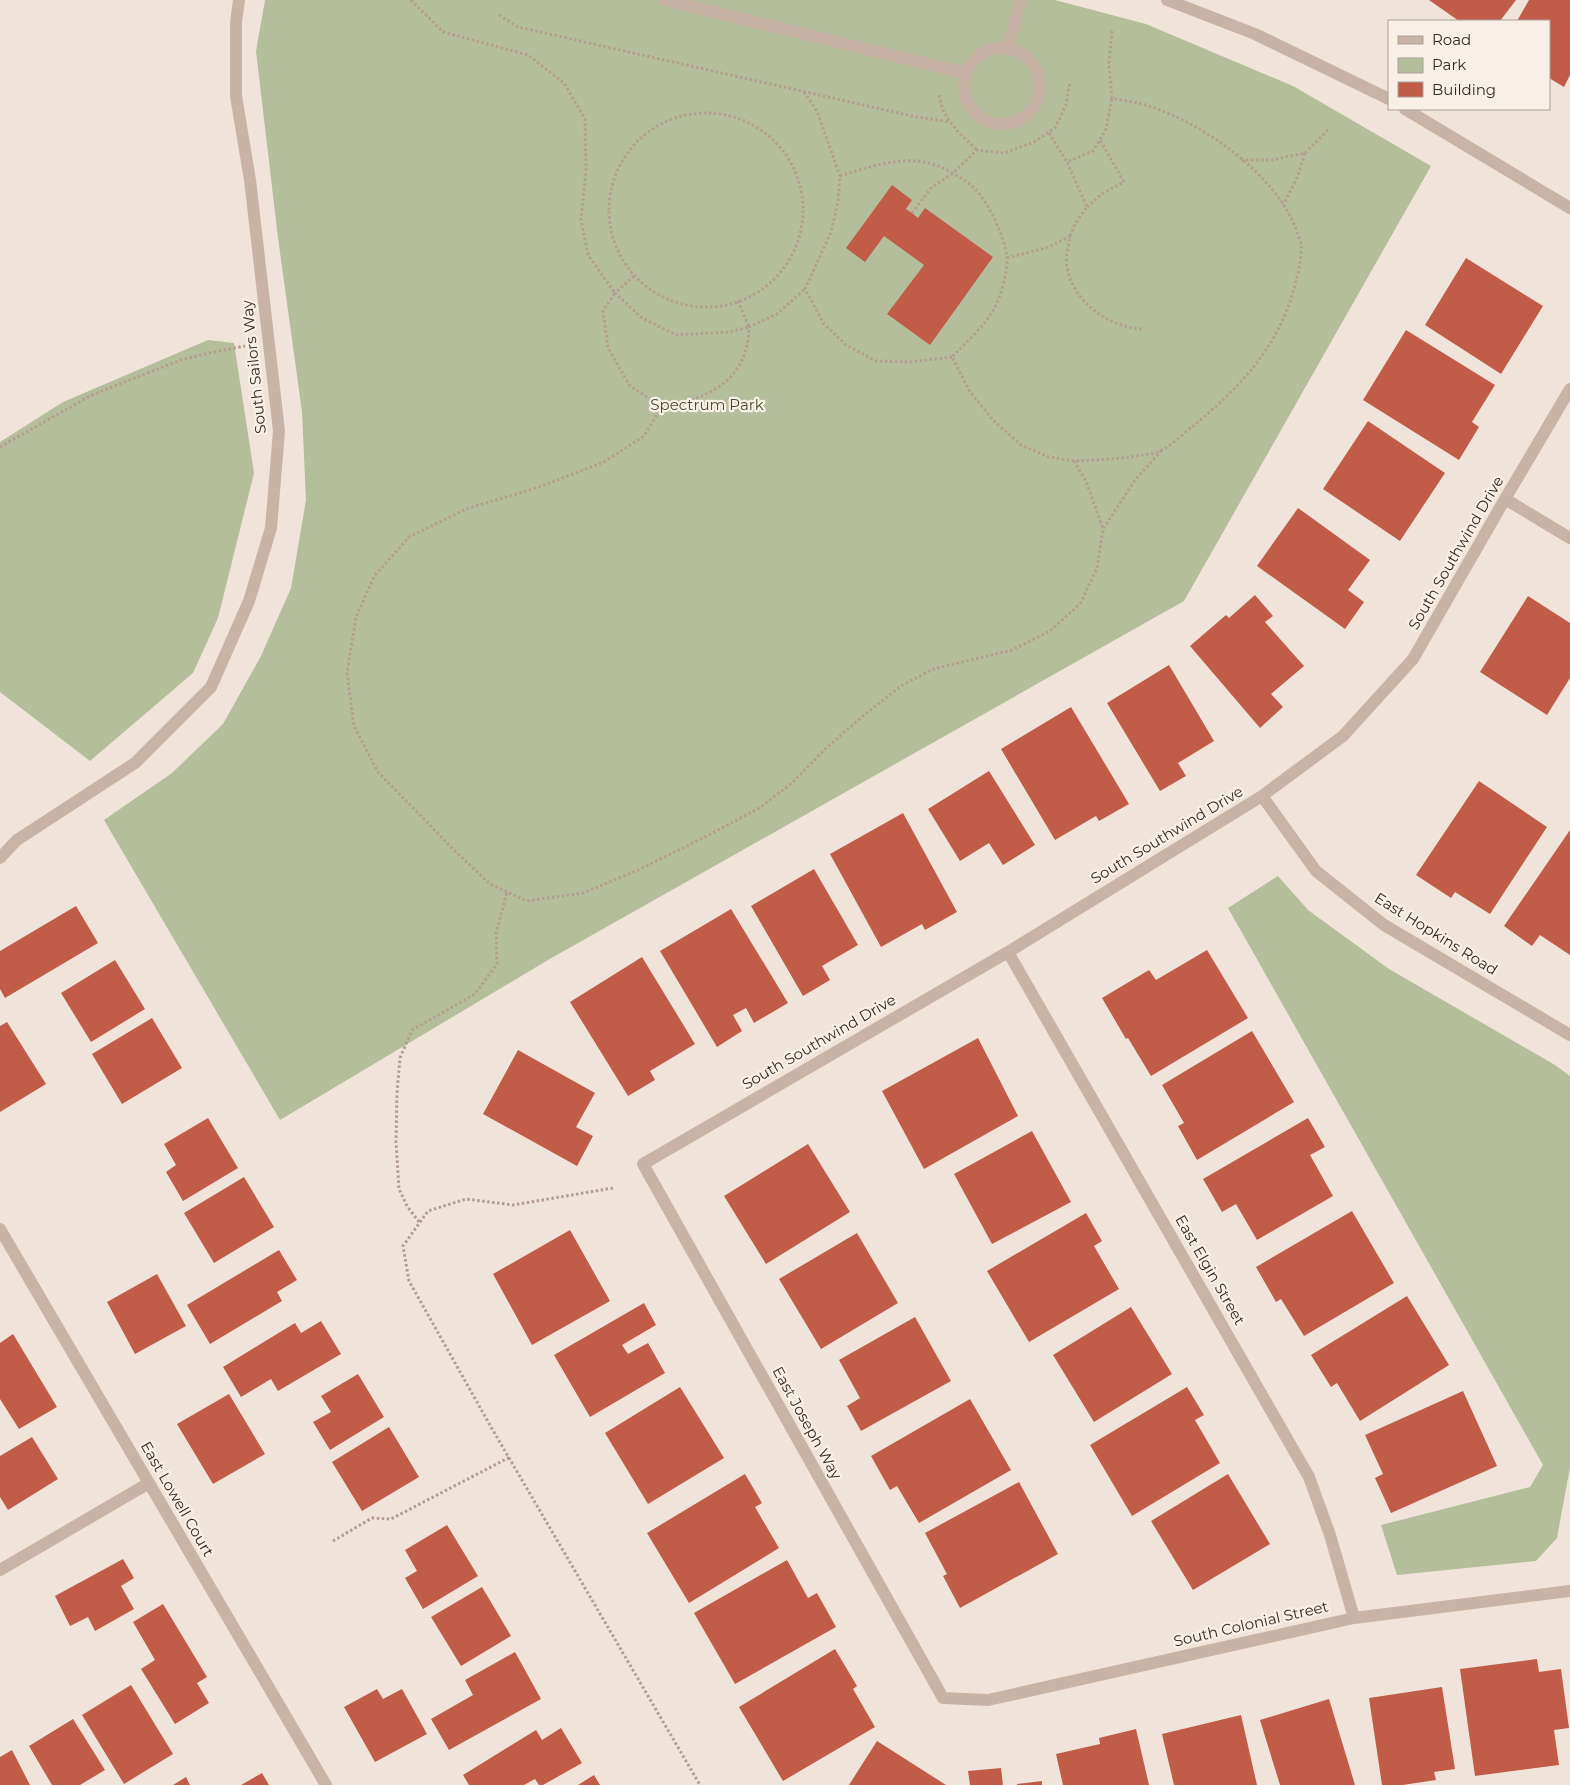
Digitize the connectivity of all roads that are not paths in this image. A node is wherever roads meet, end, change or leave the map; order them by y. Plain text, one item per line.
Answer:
1 (239, 0) edge
2 (665, 0) edge
3 (1021, 0) edge
4 (1167, 0) edge
5 (1008, 48) junction
6 (966, 73) junction
7 (1388, 99) edge
8 (1407, 110) edge
9 (1570, 208) edge
10 (1570, 389) edge
11 (1504, 499) junction
12 (1570, 538) edge
13 (1262, 796) junction
14 (0, 858) edge
15 (1008, 952) junction
16 (1570, 1035) edge
17 (643, 1164) joint
18 (0, 1229) edge
19 (149, 1483) junction
20 (0, 1570) edge
21 (1570, 1591) edge
22 (1354, 1618) junction
23 (943, 1698) joint
24 (326, 1785) edge

1 - 14 street, South Sailors Way
2 - 6 street
3 - 5 street
4 - 7 street
5 - 6 street
5 - 6 street
8 - 9 street
10 - 11 street, South Southwind Drive
11 - 12 street
11 - 13 street, South Southwind Drive
13 - 15 street, South Southwind Drive
13 - 16 street, East Hopkins Road
15 - 17 street, South Southwind Drive
15 - 22 street, East Elgin Street
17 - 23 street, East Joseph Way
18 - 19 street, East Lowell Court
19 - 20 street
19 - 24 street, East Lowell Court
21 - 22 street, South Colonial Street
22 - 23 street, South Colonial Street

